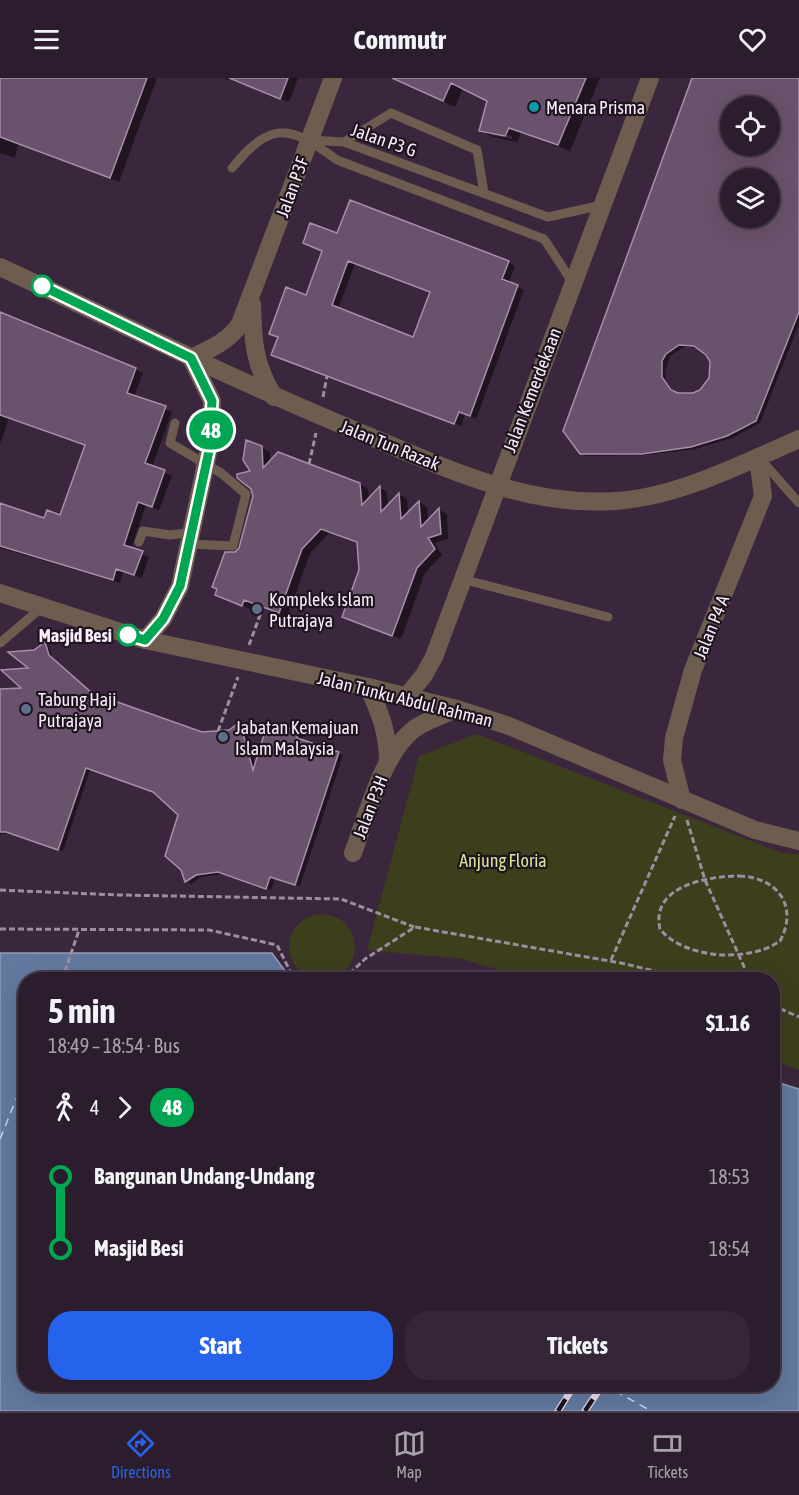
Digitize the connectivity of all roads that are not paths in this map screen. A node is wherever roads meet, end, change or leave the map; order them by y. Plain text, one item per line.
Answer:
1 (333, 78) edge
2 (650, 78) edge
3 (309, 140) junction
4 (344, 142) junction
5 (232, 168) dead end
6 (484, 194) junction
7 (602, 205) junction
8 (0, 267) edge
9 (573, 283) junction
10 (252, 297) junction
11 (191, 358) junction
12 (274, 397) junction
13 (175, 423) dead end
14 (799, 439) edge
15 (758, 457) junction
16 (207, 464) junction
17 (495, 486) junction
18 (799, 503) edge
19 (191, 538) junction
20 (139, 542) dead end
21 (462, 579) junction
22 (0, 593) edge
23 (41, 608) junction
24 (608, 617) dead end
25 (145, 640) junction
26 (0, 643) edge
27 (368, 687) junction
28 (406, 697) junction
29 (457, 709) junction
30 (388, 761) junction
31 (682, 800) junction
32 (799, 841) edge
33 (353, 853) dead end

1 - 3 street, Jalan P3F
2 - 7 street, Jalan Kemerdekaan
3 - 4 lane, Jalan P3 G
3 - 5 lane
3 - 9 lane, Jalan P3 G
3 - 10 street, Jalan P3F
4 - 6 lane, Jalan P3 G
4 - 6 lane
6 - 7 lane, Jalan P3 G
7 - 9 street, Jalan Kemerdekaan
8 - 11 street, Jalan Tun Razak
9 - 17 street, Jalan Kemerdekaan
10 - 11 street, Jalan P3F
10 - 12 street, Jalan P3F
11 - 12 street, Jalan Tun Razak
11 - 16 street
12 - 17 street, Jalan Tun Razak
13 - 16 lane
14 - 15 street, Jalan Tun Razak
15 - 17 street, Jalan Tun Razak
15 - 18 lane
15 - 31 street, Jalan P4 A
16 - 19 street
16 - 19 lane
17 - 21 street, Jalan Kemerdekaan
19 - 20 lane
19 - 25 street
21 - 24 lane
21 - 28 street, Jalan Kemerdekaan
22 - 23 street, Jalan Tunku Abdul Rahman
23 - 25 street, Jalan Tunku Abdul Rahman
23 - 26 lane
25 - 27 street, Jalan Tunku Abdul Rahman
27 - 28 street, Jalan Tunku Abdul Rahman
27 - 30 street, Jalan P3H
28 - 29 street, Jalan Tunku Abdul Rahman
29 - 30 street, Jalan P3H
29 - 31 street, Jalan Tunku Abdul Rahman
30 - 33 street, Jalan P3H
31 - 32 street, Jalan Tunku Abdul Rahman

